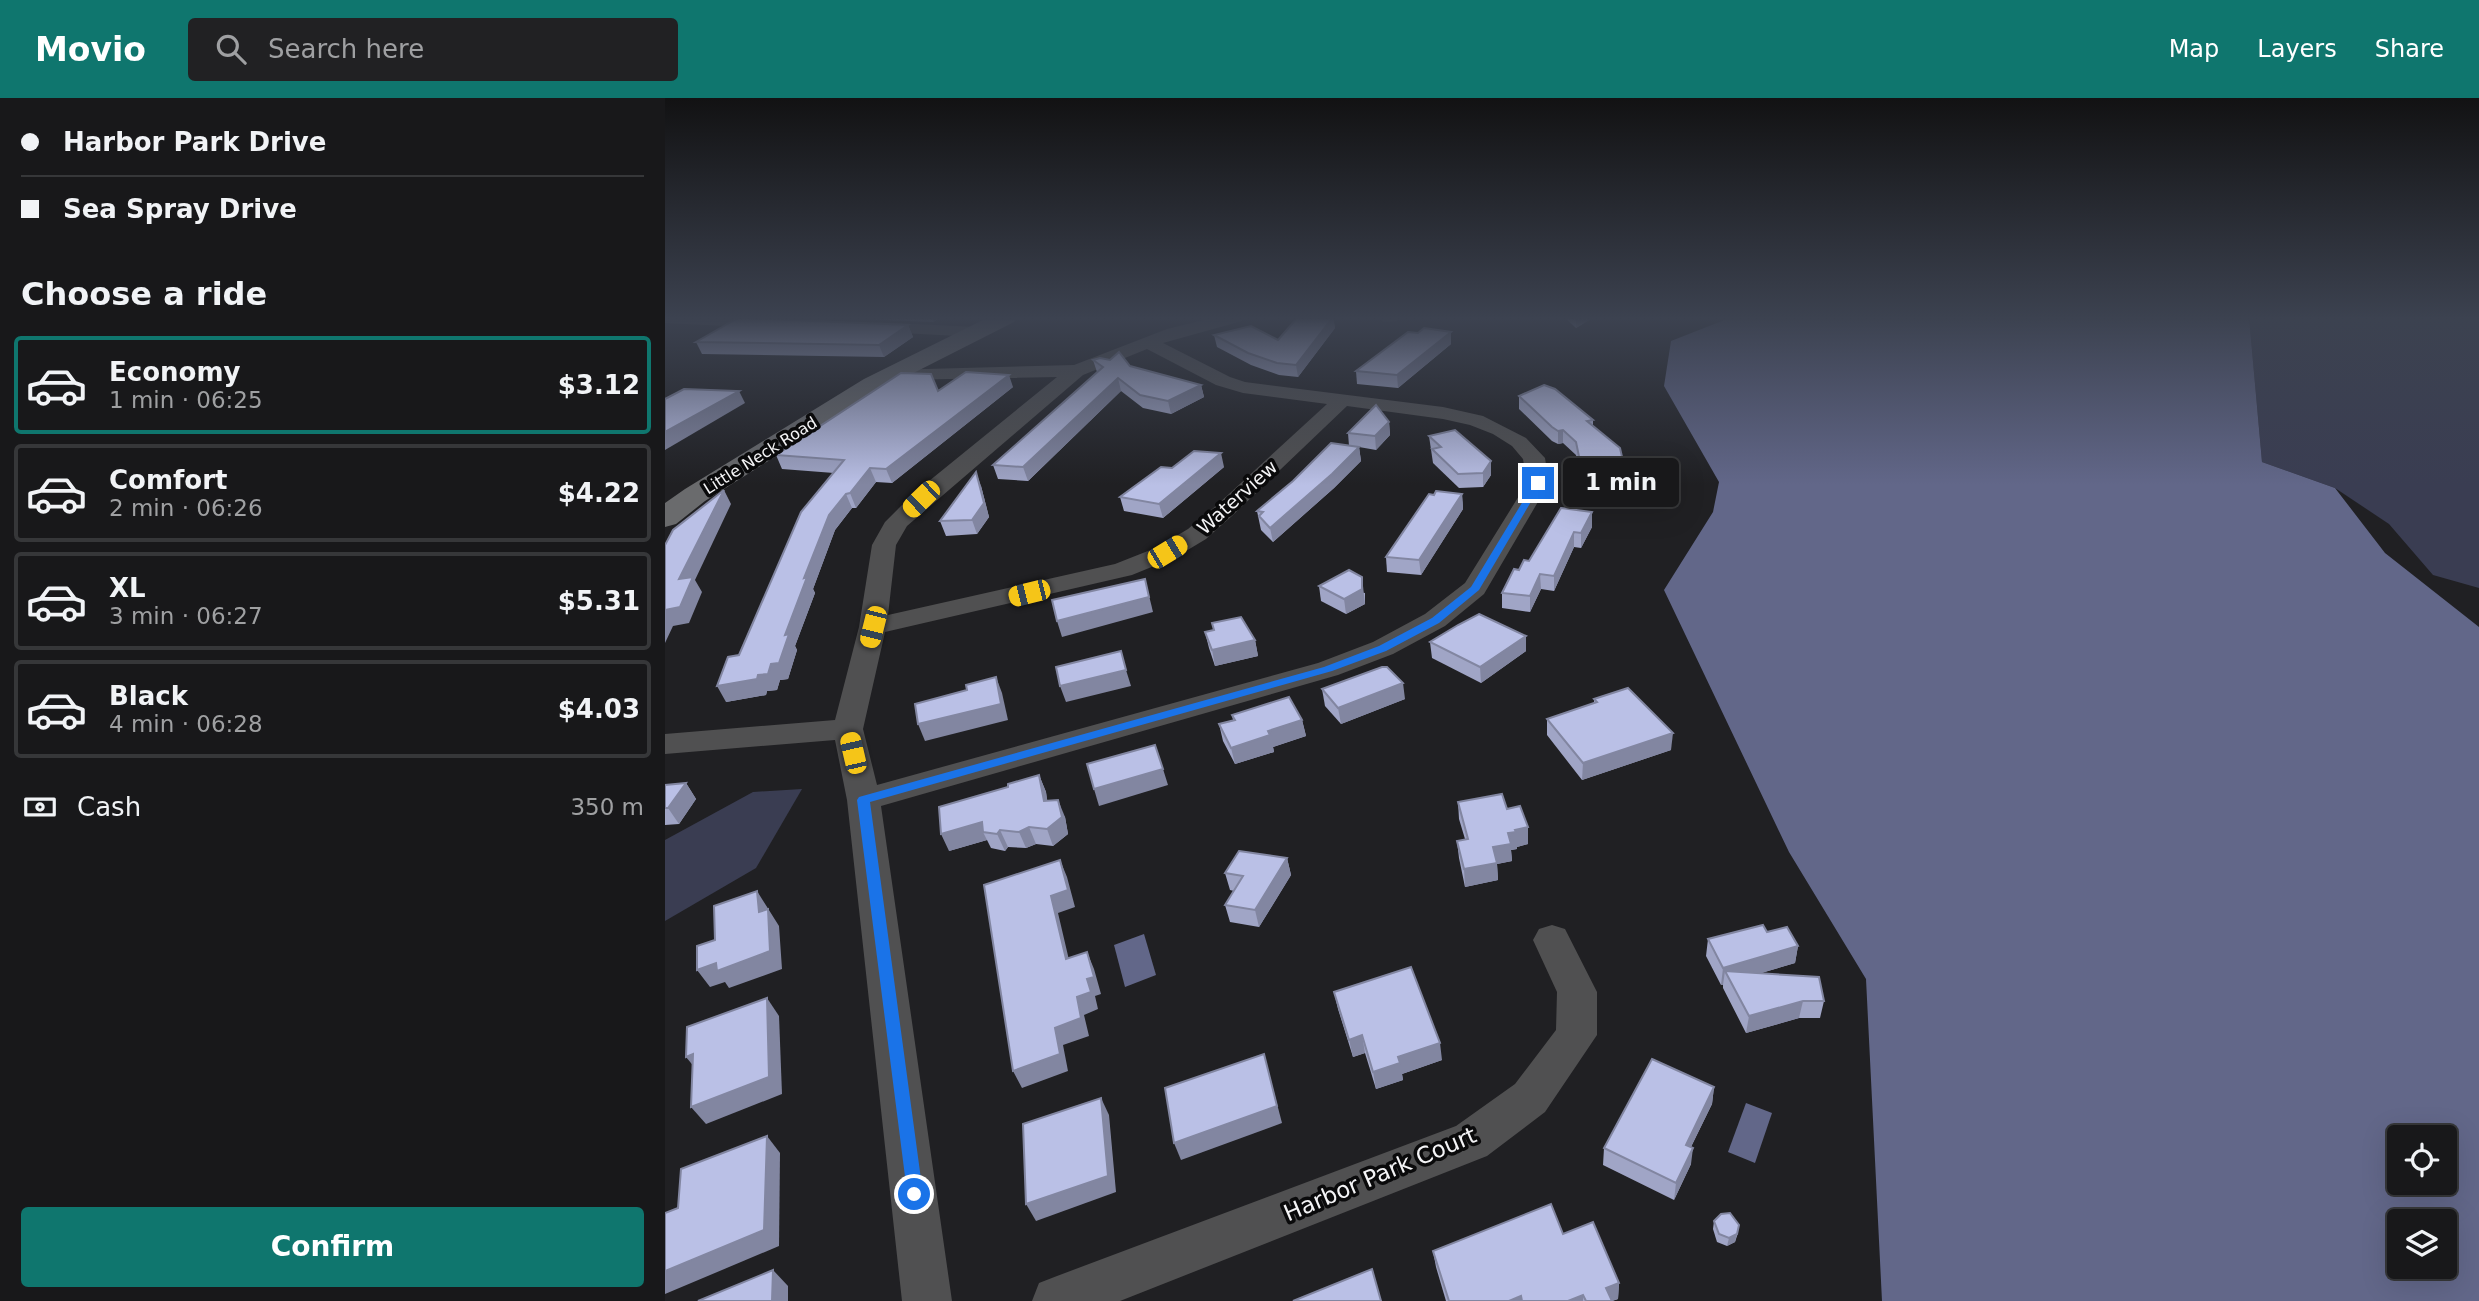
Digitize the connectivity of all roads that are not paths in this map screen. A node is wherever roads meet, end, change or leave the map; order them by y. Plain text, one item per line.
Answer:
1 (948, 373) edge
2 (1073, 373) edge
3 (1208, 373) edge
4 (896, 374) joint
5 (1341, 401) junction
6 (665, 518) edge
7 (873, 627) junction
8 (848, 729) junction
9 (665, 744) edge
10 (864, 800) junction
11 (1552, 940) dead end
12 (927, 1301) edge
13 (1057, 1301) edge

1 - 4 street
2 - 7 street
3 - 5 street
4 - 6 street, Little Neck Road
5 - 7 street, Waterview
5 - 10 street
7 - 8 street
8 - 9 street
8 - 10 street
10 - 12 street
11 - 13 street, Harbor Park Court

